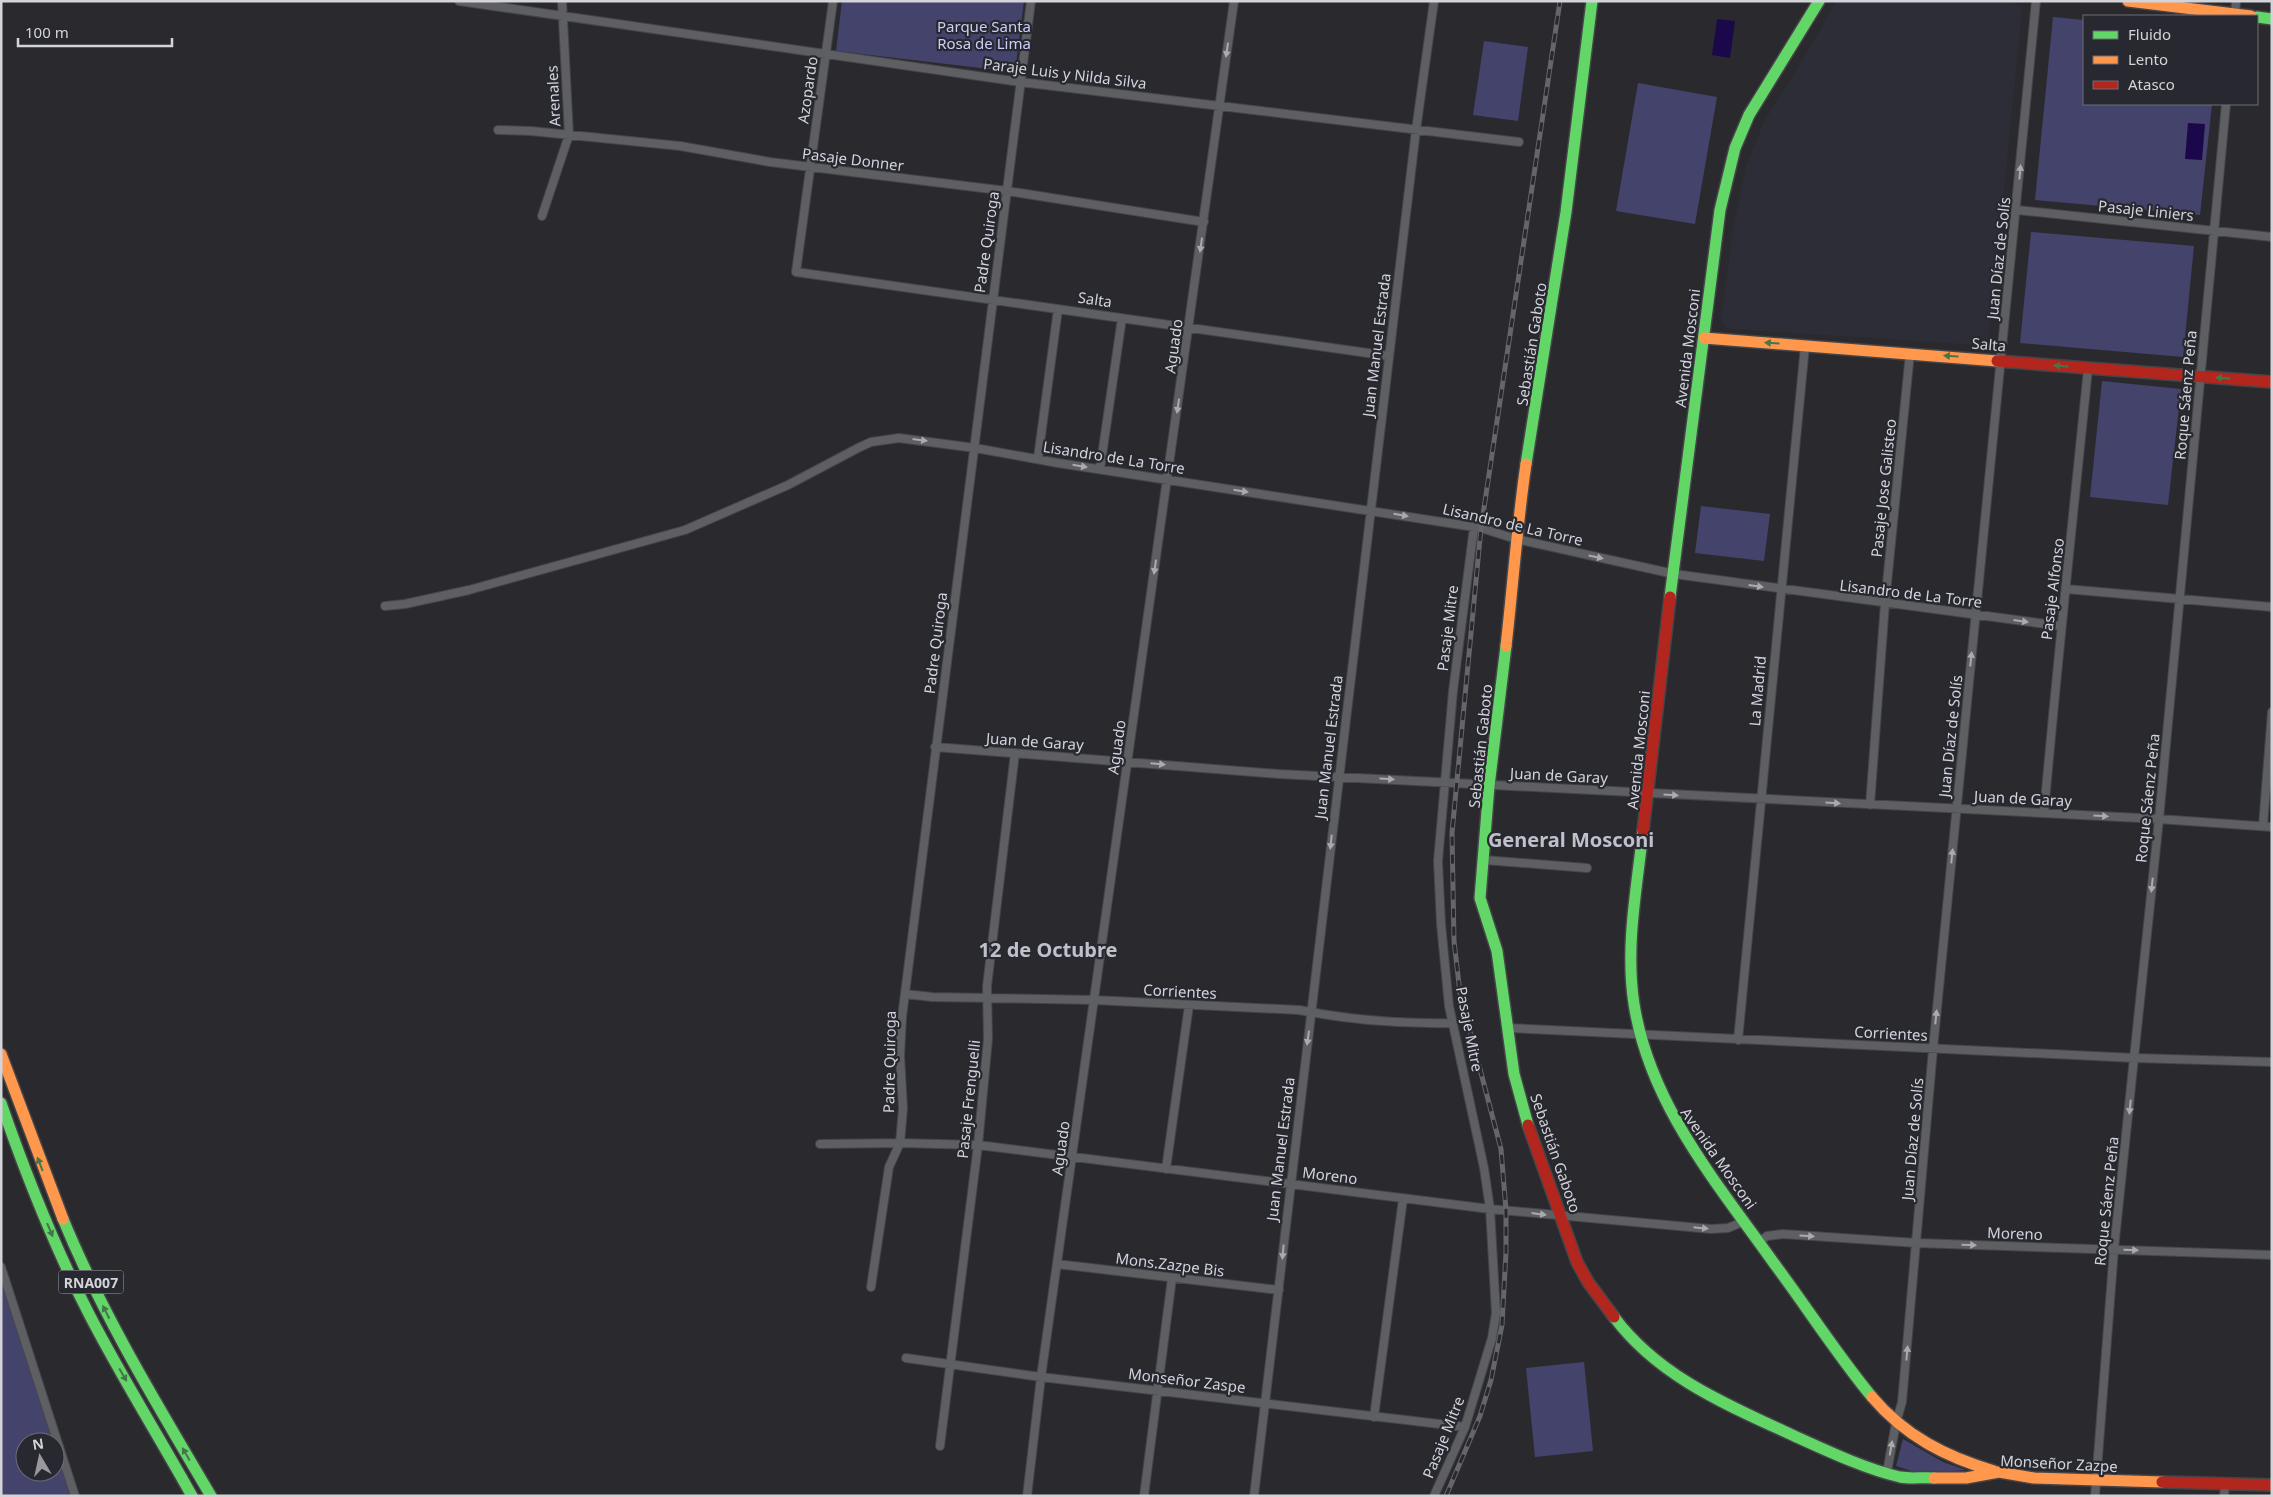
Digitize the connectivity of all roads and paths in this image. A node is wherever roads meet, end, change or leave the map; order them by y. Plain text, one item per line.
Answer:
1 (459, 1) edge
2 (562, 1) edge
3 (834, 1) edge
4 (1031, 1) edge
5 (1234, 1) edge
6 (1434, 1) edge
7 (1592, 1) edge
8 (1819, 1) edge
9 (2036, 1) edge
10 (2128, 1) edge
11 (2236, 1) edge
12 (563, 15) junction
13 (2235, 15) edge
14 (2258, 17) edge
15 (2272, 19) edge
16 (826, 55) junction
17 (1020, 82) junction
18 (2226, 105) edge
19 (1220, 106) junction
20 (498, 130) dead end
21 (1416, 130) junction
22 (569, 135) junction
23 (1519, 142) dead end
24 (811, 168) junction
25 (1007, 191) junction
26 (2017, 210) junction
27 (542, 216) dead end
28 (1204, 222) junction
29 (2214, 231) junction
30 (2272, 237) edge
31 (796, 272) joint
32 (992, 299) junction
33 (1058, 309) junction
34 (1122, 318) junction
35 (1189, 327) junction
36 (1704, 338) junction
37 (1805, 346) junction
38 (1910, 353) junction
39 (1389, 356) junction
40 (2000, 359) junction
41 (2088, 369) junction
42 (2201, 376) junction
43 (2272, 382) edge
44 (974, 448) junction
45 (1038, 458) junction
46 (1100, 469) junction
47 (1168, 479) junction
48 (1371, 510) junction
49 (1474, 527) junction
50 (1516, 539) junction
51 (1674, 574) junction
52 (2066, 589) junction
53 (1780, 590) junction
54 (2180, 600) junction
55 (1885, 603) junction
56 (385, 606) dead end
57 (2272, 607) edge
58 (1976, 615) junction
59 (2061, 626) junction
60 (2272, 712) edge
61 (935, 747) junction
62 (1015, 753) junction
63 (1128, 762) junction
64 (1338, 776) junction
65 (1444, 783) junction
66 (1489, 786) junction
67 (1648, 793) junction
68 (1761, 800) junction
69 (1870, 805) junction
70 (1956, 808) junction
71 (2044, 813) junction
72 (2159, 819) junction
73 (2263, 826) junction
74 (2272, 827) edge
75 (1484, 860) junction
76 (1587, 868) dead end
77 (906, 994) junction
78 (988, 998) junction
79 (1094, 1000) junction
80 (1189, 1005) junction
81 (1311, 1012) junction
82 (1453, 1023) junction
83 (1509, 1028) junction
84 (1640, 1034) junction
85 (1738, 1040) junction
86 (1933, 1049) junction
87 (1, 1054) edge
88 (2135, 1058) junction
89 (2272, 1062) edge
90 (1, 1103) edge
91 (900, 1143) junction
92 (820, 1144) dead end
93 (978, 1145) junction
94 (1073, 1156) junction
95 (1166, 1169) junction
96 (1289, 1184) junction
97 (1403, 1199) junction
98 (1490, 1209) junction
99 (1561, 1216) junction
100 (1745, 1221) junction
101 (1760, 1241) junction
102 (1917, 1244) junction
103 (2114, 1249) junction
104 (2272, 1255) edge
105 (1057, 1264) junction
106 (1, 1267) edge
107 (1172, 1278) junction
108 (871, 1287) dead end
109 (1279, 1290) junction
110 (906, 1358) dead end
111 (951, 1364) junction
112 (1041, 1377) junction
113 (1157, 1391) junction
114 (1265, 1404) junction
115 (1739, 1410) joint
116 (1374, 1417) junction
117 (1896, 1423) junction
118 (1465, 1427) junction
119 (940, 1446) dead end
120 (1887, 1472) junction
121 (1998, 1472) junction
122 (2096, 1480) junction
123 (2272, 1485) edge
124 (2224, 1490) edge
125 (75, 1496) edge
126 (192, 1496) edge
127 (211, 1496) edge
128 (1027, 1496) edge
129 (1144, 1496) edge
130 (1254, 1496) edge
131 (1434, 1496) edge
132 (2094, 1496) edge

1 - 12 street, Paraje Luis y Nilda Silva
2 - 12 street, Arenales
3 - 16 street, Azopardo
4 - 17 street, Padre Quiroga
5 -> 19 street, Aguado
6 - 21 street, Juan Manuel Estrada
7 - 50 main road, Sebastián Gaboto
8 - 36 main road, Avenida Mosconi
26 -> 9 street, Juan Díaz de Solís
10 - 13 main road
11 - 13 street
12 - 16 street, Paraje Luis y Nilda Silva
12 - 22 street, Arenales
14 - 15 main road
16 - 17 street, Paraje Luis y Nilda Silva
16 - 24 street, Azopardo
17 - 19 street, Paraje Luis y Nilda Silva
17 - 25 street, Padre Quiroga
18 - 29 street, Roque Sáenz Peña
19 - 21 street, Paraje Luis y Nilda Silva
19 - 28 street, Aguado
20 - 22 street, Pasaje Donner
21 - 23 street, Paraje Luis y Nilda Silva
21 - 39 street, Juan Manuel Estrada
22 - 24 street, Pasaje Donner
22 - 27 street, Arenales
24 - 25 street, Pasaje Donner
24 - 31 street, Azopardo
25 - 28 street, Pasaje Donner
25 - 32 street, Padre Quiroga
26 - 29 street, Pasaje Liniers
26 - 40 street, Juan Díaz de Solís
28 -> 35 street, Aguado
29 - 30 street, Pasaje Liniers
29 - 42 street, Roque Sáenz Peña
31 - 32 street, Salta
32 - 33 street, Salta
32 - 44 street, Padre Quiroga
33 - 34 street, Salta
33 - 45 street
34 - 35 street, Salta
34 - 46 street
35 - 39 street, Salta
35 -> 47 street, Aguado
37 -> 36 main road, Salta
36 - 51 main road, Avenida Mosconi
37 - 38 main road, Salta
37 - 53 street, La Madrid
40 -> 38 main road, Salta
38 - 55 street, Pasaje Jose Galisteo
39 - 48 street, Juan Manuel Estrada
41 -> 40 main road, Salta
40 - 58 street, Juan Díaz de Solís
41 - 42 main road, Salta
41 - 52 street, Pasaje Alfonso
43 -> 42 main road, Salta
42 - 54 street, Roque Sáenz Peña
44 - 45 street, Lisandro de La Torre
56 -> 44 street, Lisandro de La Torre
44 - 61 street, Padre Quiroga
45 -> 46 street, Lisandro de La Torre
46 - 47 street, Lisandro de La Torre
47 -> 48 street, Lisandro de La Torre
47 -> 63 street, Aguado
48 -> 49 street, Lisandro de La Torre
48 - 64 street, Juan Manuel Estrada
49 - 50 street, Lisandro de La Torre
49 - 65 street, Pasaje Mitre
50 -> 51 street, Lisandro de La Torre
50 - 66 main road, Sebastián Gaboto
51 -> 53 street, Lisandro de La Torre
51 - 67 main road, Avenida Mosconi
52 - 54 street
52 - 59 street, Pasaje Alfonso
53 - 55 street, Lisandro de La Torre
53 - 68 street, La Madrid
54 - 57 street
54 - 72 street, Roque Sáenz Peña
55 - 58 street, Lisandro de La Torre
55 - 69 street, Pasaje Jose Galisteo
58 -> 59 street, Lisandro de La Torre
70 -> 58 street, Juan Díaz de Solís
59 - 71 street, Pasaje Alfonso
60 - 73 street
61 - 62 street, Juan de Garay
61 - 77 street, Padre Quiroga
62 - 63 street, Juan de Garay
62 - 78 street, Pasaje Frenguelli
63 -> 64 street, Juan de Garay
63 - 79 street, Aguado
64 -> 65 street, Juan de Garay
64 -> 81 street, Juan Manuel Estrada
65 - 66 street, Juan de Garay
65 - 82 street, Pasaje Mitre
66 - 67 street, Juan de Garay
66 - 75 main road, Sebastián Gaboto
67 -> 68 street, Juan de Garay
67 - 84 main road, Avenida Mosconi
68 -> 69 street, Juan de Garay
68 - 85 street, La Madrid
69 - 70 street, Juan de Garay
70 - 71 street, Juan de Garay
86 -> 70 street, Juan Díaz de Solís
71 -> 72 street, Juan de Garay
72 - 73 street, Juan de Garay
72 -> 88 street, Roque Sáenz Peña
73 - 74 street, Juan de Garay
75 - 76 street
75 - 83 main road, Sebastián Gaboto
77 - 78 street, Corrientes
77 - 91 street, Padre Quiroga
78 - 79 street, Corrientes
78 - 93 street, Pasaje Frenguelli
79 - 80 street, Corrientes
79 - 94 street, Aguado
80 - 81 street, Corrientes
80 - 95 street
81 - 82 street, Corrientes
81 -> 96 street, Juan Manuel Estrada
82 - 98 street, Pasaje Mitre
83 - 84 street, Corrientes
83 - 99 main road, Sebastián Gaboto
84 - 85 street, Corrientes
84 - 100 main road, Avenida Mosconi
85 - 86 street, Corrientes
86 - 88 street, Corrientes
86 - 102 street, Juan Díaz de Solís
127 -> 87 main road, RNA007
88 - 89 street, Corrientes
88 -> 103 street, Roque Sáenz Peña
90 -> 126 main road, RNA007
91 - 92 street, Moreno
91 - 93 street, Moreno
91 - 108 street, Padre Quiroga
93 - 94 street, Moreno
93 - 111 street, Pasaje Frenguelli
94 - 95 street, Moreno
94 - 105 street, Aguado
95 - 96 street, Moreno
96 - 97 street, Moreno
96 -> 109 street, Juan Manuel Estrada
97 - 98 street, Moreno
97 - 116 street
98 -> 99 street, Moreno
98 - 118 street, Pasaje Mitre
99 -> 100 street, Moreno
99 - 115 main road, Sebastián Gaboto
100 - 101 main road, Avenida Mosconi
101 -> 102 street, Moreno
101 - 117 main road, Avenida Mosconi
102 -> 103 street, Moreno
117 -> 102 street, Juan Díaz de Solís
103 -> 104 street, Moreno
103 - 122 street, Roque Sáenz Peña
105 - 107 street, Mons.Zazpe Bis
105 - 112 street, Aguado
106 - 125 street
107 - 109 street, Mons.Zazpe Bis
107 - 113 street
109 - 114 street, Juan Manuel Estrada
110 - 111 street, Monseñor Zaspe
111 - 112 street, Monseñor Zaspe
111 - 119 street, Pasaje Frenguelli
112 - 113 street, Monseñor Zaspe
112 - 128 street, Aguado
113 - 114 street, Monseñor Zaspe
113 - 129 street
114 - 116 street, Monseñor Zaspe
114 - 130 street, Juan Manuel Estrada
115 - 120 main road, Monseñor Zazpe
116 - 118 street, Monseñor Zaspe
120 -> 117 street, Juan Díaz de Solís
117 - 121 main road, Avenida Mosconi
118 - 131 street, Pasaje Mitre
120 - 121 main road, Monseñor Zazpe
121 - 122 main road, Monseñor Zazpe
122 - 124 main road, Monseñor Zazpe
122 - 132 street, Roque Sáenz Peña
123 - 124 main road, Monseñor Zazpe

